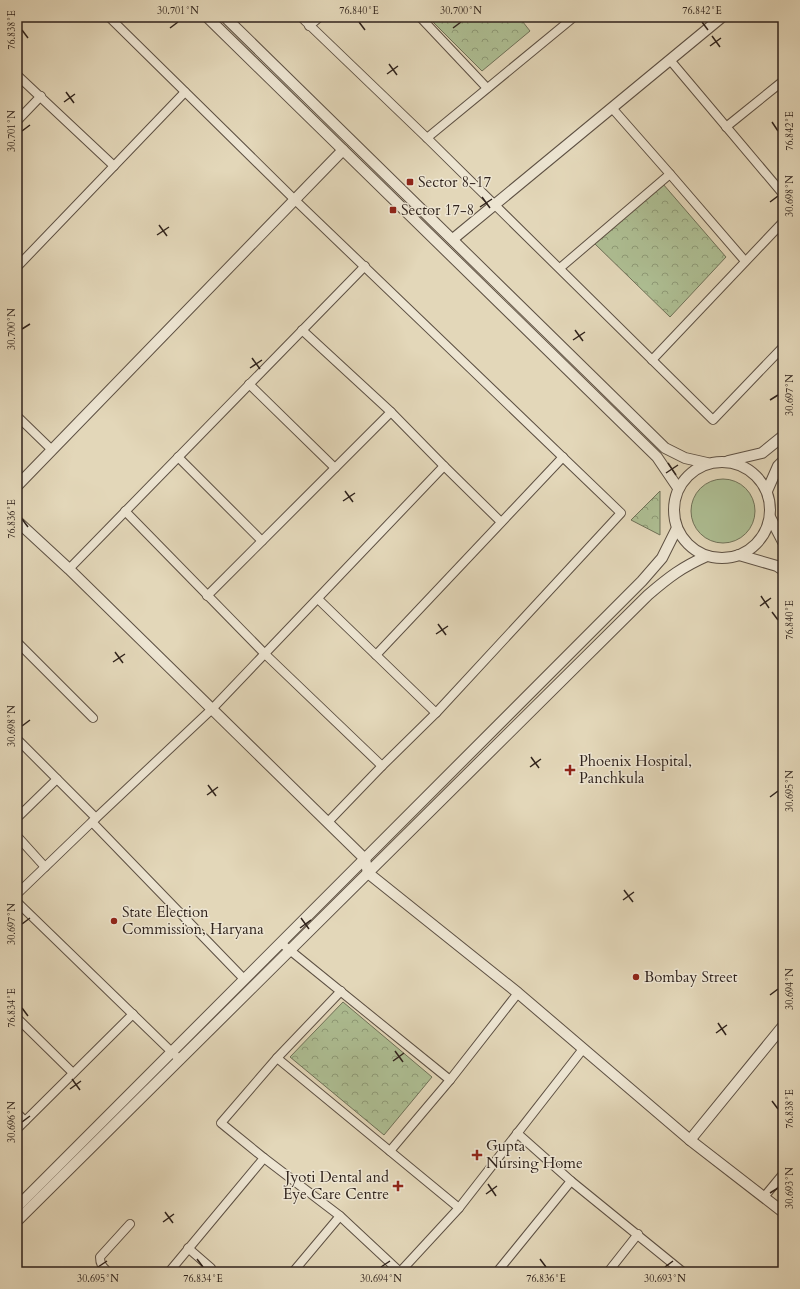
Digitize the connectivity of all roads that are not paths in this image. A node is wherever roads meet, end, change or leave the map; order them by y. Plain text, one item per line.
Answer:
1 (109, 17) edge
2 (206, 17) edge
3 (225, 17) edge
4 (301, 17) edge
5 (320, 17) edge
6 (420, 17) edge
7 (574, 17) edge
8 (722, 17) edge
9 (309, 26) junction
10 (670, 60) junction
11 (17, 75) edge
12 (783, 81) edge
13 (487, 88) junction
14 (185, 92) junction
15 (41, 96) junction
16 (612, 108) junction
17 (17, 121) edge
18 (726, 127) junction
19 (427, 138) junction
20 (343, 150) junction
21 (114, 166) junction
22 (670, 174) junction
23 (783, 194) edge
24 (295, 200) junction
25 (495, 205) junction
26 (783, 222) edge
27 (453, 240) junction
28 (745, 261) junction
29 (365, 266) junction
30 (17, 268) edge
31 (560, 268) junction
32 (302, 330) junction
33 (783, 347) edge
34 (652, 360) junction
35 (249, 384) junction
36 (391, 412) junction
37 (17, 416) edge
38 (783, 436) edge
39 (52, 450) junction
40 (178, 457) junction
41 (564, 457) junction
42 (728, 461) junction
43 (783, 461) edge
44 (707, 464) junction
45 (444, 466) junction
46 (335, 468) junction
47 (17, 486) edge
48 (678, 488) junction
49 (767, 491) junction
50 (125, 511) junction
51 (770, 517) junction
52 (17, 521) edge
53 (501, 522) junction
54 (677, 528) junction
55 (262, 541) junction
56 (783, 542) edge
57 (739, 555) junction
58 (707, 556) junction
59 (69, 569) junction
60 (783, 570) edge
61 (207, 596) junction
62 (318, 599) junction
63 (17, 642) edge
64 (266, 654) junction
65 (376, 655) junction
66 (212, 709) junction
67 (436, 712) junction
68 (93, 718) dead end
69 (17, 739) edge
70 (382, 766) junction
71 (58, 779) junction
72 (17, 818) edge
73 (94, 820) junction
74 (328, 822) junction
75 (17, 836) edge
76 (365, 859) junction
77 (45, 867) junction
78 (368, 873) junction
79 (17, 894) edge
80 (17, 902) edge
81 (281, 943) junction
82 (291, 950) junction
83 (244, 979) junction
84 (340, 991) junction
85 (518, 993) junction
86 (133, 1014) junction
87 (17, 1018) edge
88 (783, 1026) edge
89 (584, 1049) junction
90 (172, 1052) junction
91 (277, 1058) junction
92 (180, 1060) junction
93 (73, 1074) junction
94 (450, 1080) junction
95 (17, 1113) edge
96 (25, 1121) junction
97 (17, 1129) edge
98 (517, 1133) junction
99 (690, 1140) junction
100 (390, 1152) junction
101 (264, 1158) junction
102 (783, 1174) edge
103 (571, 1181) junction
104 (764, 1197) junction
105 (17, 1207) edge
106 (458, 1208) junction
107 (783, 1212) edge
108 (340, 1216) junction
109 (17, 1221) edge
110 (130, 1224) dead end
111 (638, 1234) junction
112 (188, 1248) junction
113 (211, 1268) dead end
114 (108, 1272) edge
115 (169, 1272) edge
116 (293, 1272) edge
117 (400, 1272) edge
118 (497, 1272) edge
119 (608, 1272) edge
120 (684, 1272) edge

1 - 14 street
2 - 20 street
3 - 27 street
4 - 9 street
5 - 9 street
6 - 13 street
7 - 13 street
8 - 10 street
9 - 19 street
10 - 16 street
10 - 18 street
11 - 15 street
12 - 18 street
13 - 19 street
14 - 21 street
14 - 24 street
15 - 17 street
15 - 21 street
16 - 22 street
16 - 25 street
18 - 23 street
19 - 25 street
20 - 24 street
20 - 48 street
21 - 30 street
22 - 28 street
22 - 31 street
24 - 29 street
24 - 39 street
25 - 27 street
25 - 31 street
26 - 28 street
27 - 44 street
28 - 34 street
29 - 32 street
29 - 41 street
31 - 34 street
32 - 35 street
32 - 36 street
33 - 34 street
35 - 40 street
35 - 46 street
36 - 45 street
36 - 46 street
37 - 39 street
38 - 42 street
39 - 47 street
40 - 50 street
40 - 55 street
41 - 53 street
41 - 67 street
42 - 44 street
42 - 49 street
43 - 49 street
44 - 48 street
45 - 53 street
45 - 62 street
46 - 55 street
48 - 54 street
49 - 51 street
50 - 59 street
50 - 61 street
51 - 56 street
51 - 57 street
52 - 59 street
53 - 65 street
54 - 58 street
54 - 76 street
55 - 61 street
57 - 58 street
57 - 60 street
58 - 78 street
59 - 66 street
61 - 64 street
62 - 64 street
62 - 65 street
63 - 68 street
64 - 66 street
64 - 70 street
65 - 67 street
66 - 73 street
66 - 74 street
67 - 70 street
69 - 71 street
70 - 74 street
71 - 72 street
71 - 73 street
73 - 77 street
73 - 83 street
74 - 76 street
75 - 77 street
76 - 78 street
76 - 81 street
77 - 79 street
78 - 82 street
78 - 85 street
80 - 86 street
81 - 82 street
81 - 83 street
82 - 84 street
82 - 92 street
83 - 90 street
84 - 91 street
84 - 94 street
85 - 89 street
85 - 94 street
86 - 90 street
86 - 93 street
87 - 93 street
88 - 99 street
89 - 98 street
89 - 99 street
90 - 92 street
90 - 105 street
91 - 100 street
91 - 101 street
92 - 109 street
93 - 96 street
94 - 100 street
95 - 96 street
96 - 97 street
98 - 103 street
98 - 106 street
99 - 104 street
100 - 106 street
101 - 108 street
101 - 112 street
102 - 104 street
103 - 111 street
103 - 118 street
104 - 107 street
106 - 117 street
108 - 116 street
108 - 117 street
110 - 114 street
111 - 119 street
111 - 120 street
112 - 113 street
112 - 115 street

